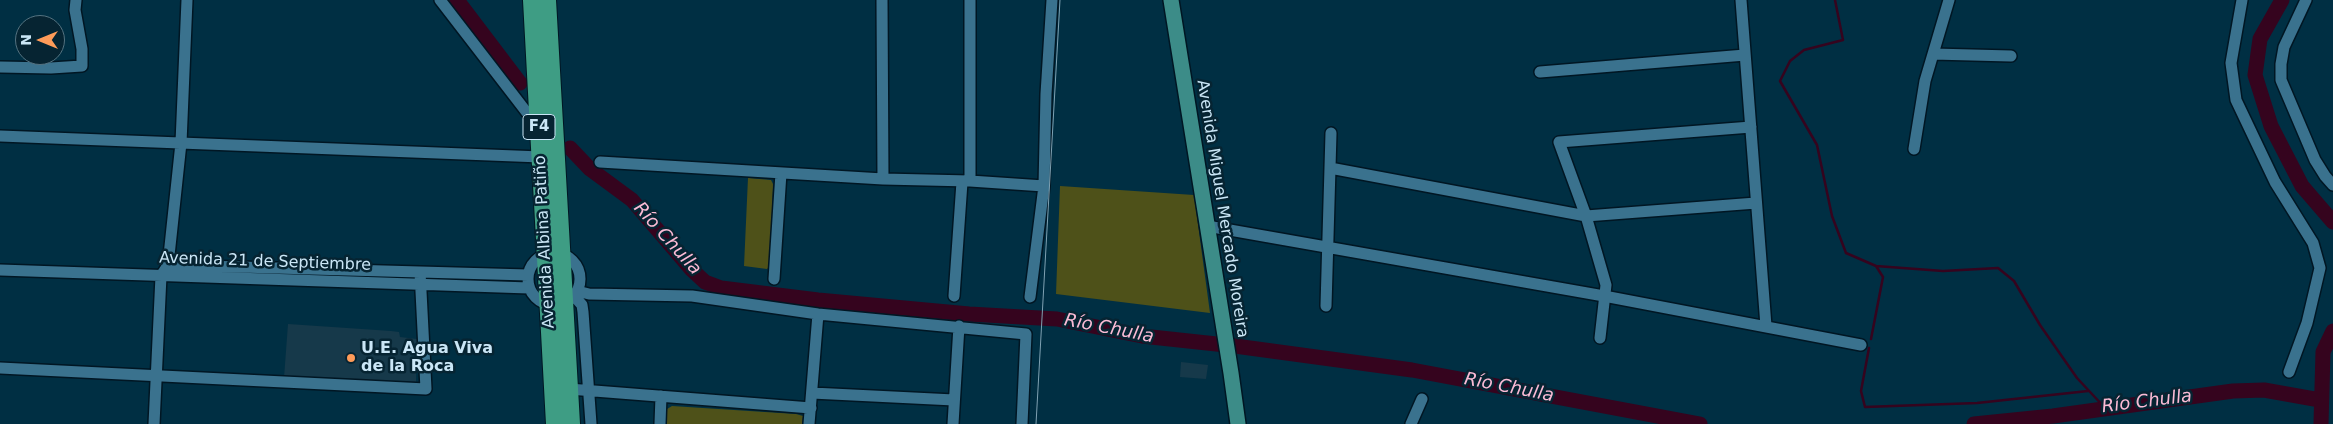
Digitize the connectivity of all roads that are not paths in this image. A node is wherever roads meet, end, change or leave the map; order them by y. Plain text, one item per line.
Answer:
1 (76, 0) edge
2 (187, 0) edge
3 (440, 0) edge
4 (532, 0) edge
5 (548, 0) edge
6 (882, 0) edge
7 (970, 0) edge
8 (1052, 0) edge
9 (1171, 0) edge
10 (1741, 0) edge
11 (1950, 0) edge
12 (2242, 0) edge
13 (2306, 0) edge
14 (1933, 54) junction
15 (1745, 55) junction
16 (2011, 56) dead end
17 (0, 67) edge
18 (1540, 72) dead end
19 (539, 128) junction
20 (1751, 128) junction
21 (1331, 133) dead end
22 (0, 136) edge
23 (181, 143) junction
24 (1914, 149) dead end
25 (540, 157) junction
26 (600, 162) dead end
27 (1330, 168) junction
28 (782, 173) junction
29 (883, 179) junction
30 (966, 182) junction
31 (2333, 185) edge
32 (1044, 186) junction
33 (1756, 203) junction
34 (1586, 216) junction
35 (1207, 226) junction
36 (1328, 247) junction
37 (554, 254) junction
38 (168, 265) junction
39 (0, 270) edge
40 (528, 275) junction
41 (161, 276) junction
42 (421, 278) junction
43 (774, 279) dead end
44 (529, 288) junction
45 (954, 296) dead end
46 (1604, 296) junction
47 (1030, 297) dead end
48 (566, 299) junction
49 (1326, 306) dead end
50 (818, 314) junction
51 (959, 326) junction
52 (1766, 326) junction
53 (1600, 338) dead end
54 (1860, 345) dead end
55 (0, 368) edge
56 (2289, 372) dead end
57 (157, 375) junction
58 (569, 389) junction
59 (589, 390) junction
60 (812, 392) junction
61 (662, 396) junction
62 (1422, 399) dead end
63 (954, 400) junction
64 (810, 408) junction
65 (154, 424) edge
66 (555, 424) edge
67 (571, 424) edge
68 (591, 424) edge
69 (660, 424) edge
70 (810, 424) edge
71 (952, 424) edge
72 (1022, 424) edge
73 (1238, 424) edge
74 (1411, 424) edge

1 - 17 street
2 - 23 street
3 - 19 street
4 - 19 highway, Avenida Albina Patiño / F4
5 - 37 highway, Avenida Albina Patiño / F4
6 - 29 street
7 - 30 street
8 - 32 street
9 - 35 main road, Avenida Miguel Mercado Moreira
10 - 15 street
11 - 14 street
12 - 56 street
13 - 31 street
14 - 16 street
14 - 24 street
15 - 18 street
15 - 20 street
19 - 25 highway, Avenida Albina Patiño / F4
20 - 33 street
20 - 34 street
21 - 27 street
22 - 23 street
23 - 25 street
23 - 38 street
25 - 37 highway, Avenida Albina Patiño / F4
26 - 28 street
27 - 34 street
27 - 36 street
28 - 29 street
28 - 43 street
29 - 30 street
30 - 32 street
30 - 45 street
32 - 47 street
33 - 34 street
33 - 52 street
34 - 46 street
35 - 36 street
35 - 73 main road, Avenida Miguel Mercado Moreira
36 - 46 street
36 - 49 street
37 - 40 street
37 - 48 highway, Avenida Albina Patiño / F4
37 - 48 street
38 - 41 street
38 - 42 street, Avenida 21 de Septiembre
39 - 41 street, Avenida 21 de Septiembre
40 - 42 street, Avenida 21 de Septiembre
40 - 44 street
41 - 42 street, Avenida 21 de Septiembre
41 - 57 street
42 - 44 street, Avenida 21 de Septiembre
42 - 57 street
44 - 48 street
46 - 52 street
46 - 53 street
48 - 50 street
48 - 58 highway, Avenida Albina Patiño / F4
48 - 59 street
48 - 66 highway, Avenida Albina Patiño / F4
50 - 51 street
50 - 60 street
51 - 63 street
51 - 72 street
52 - 54 street
55 - 57 street
57 - 65 street
58 - 59 street
58 - 67 highway, Avenida Albina Patiño / F4
59 - 61 street
59 - 68 street
60 - 63 street
60 - 64 street
61 - 64 street
61 - 69 street
62 - 74 street
63 - 71 street
64 - 70 street

